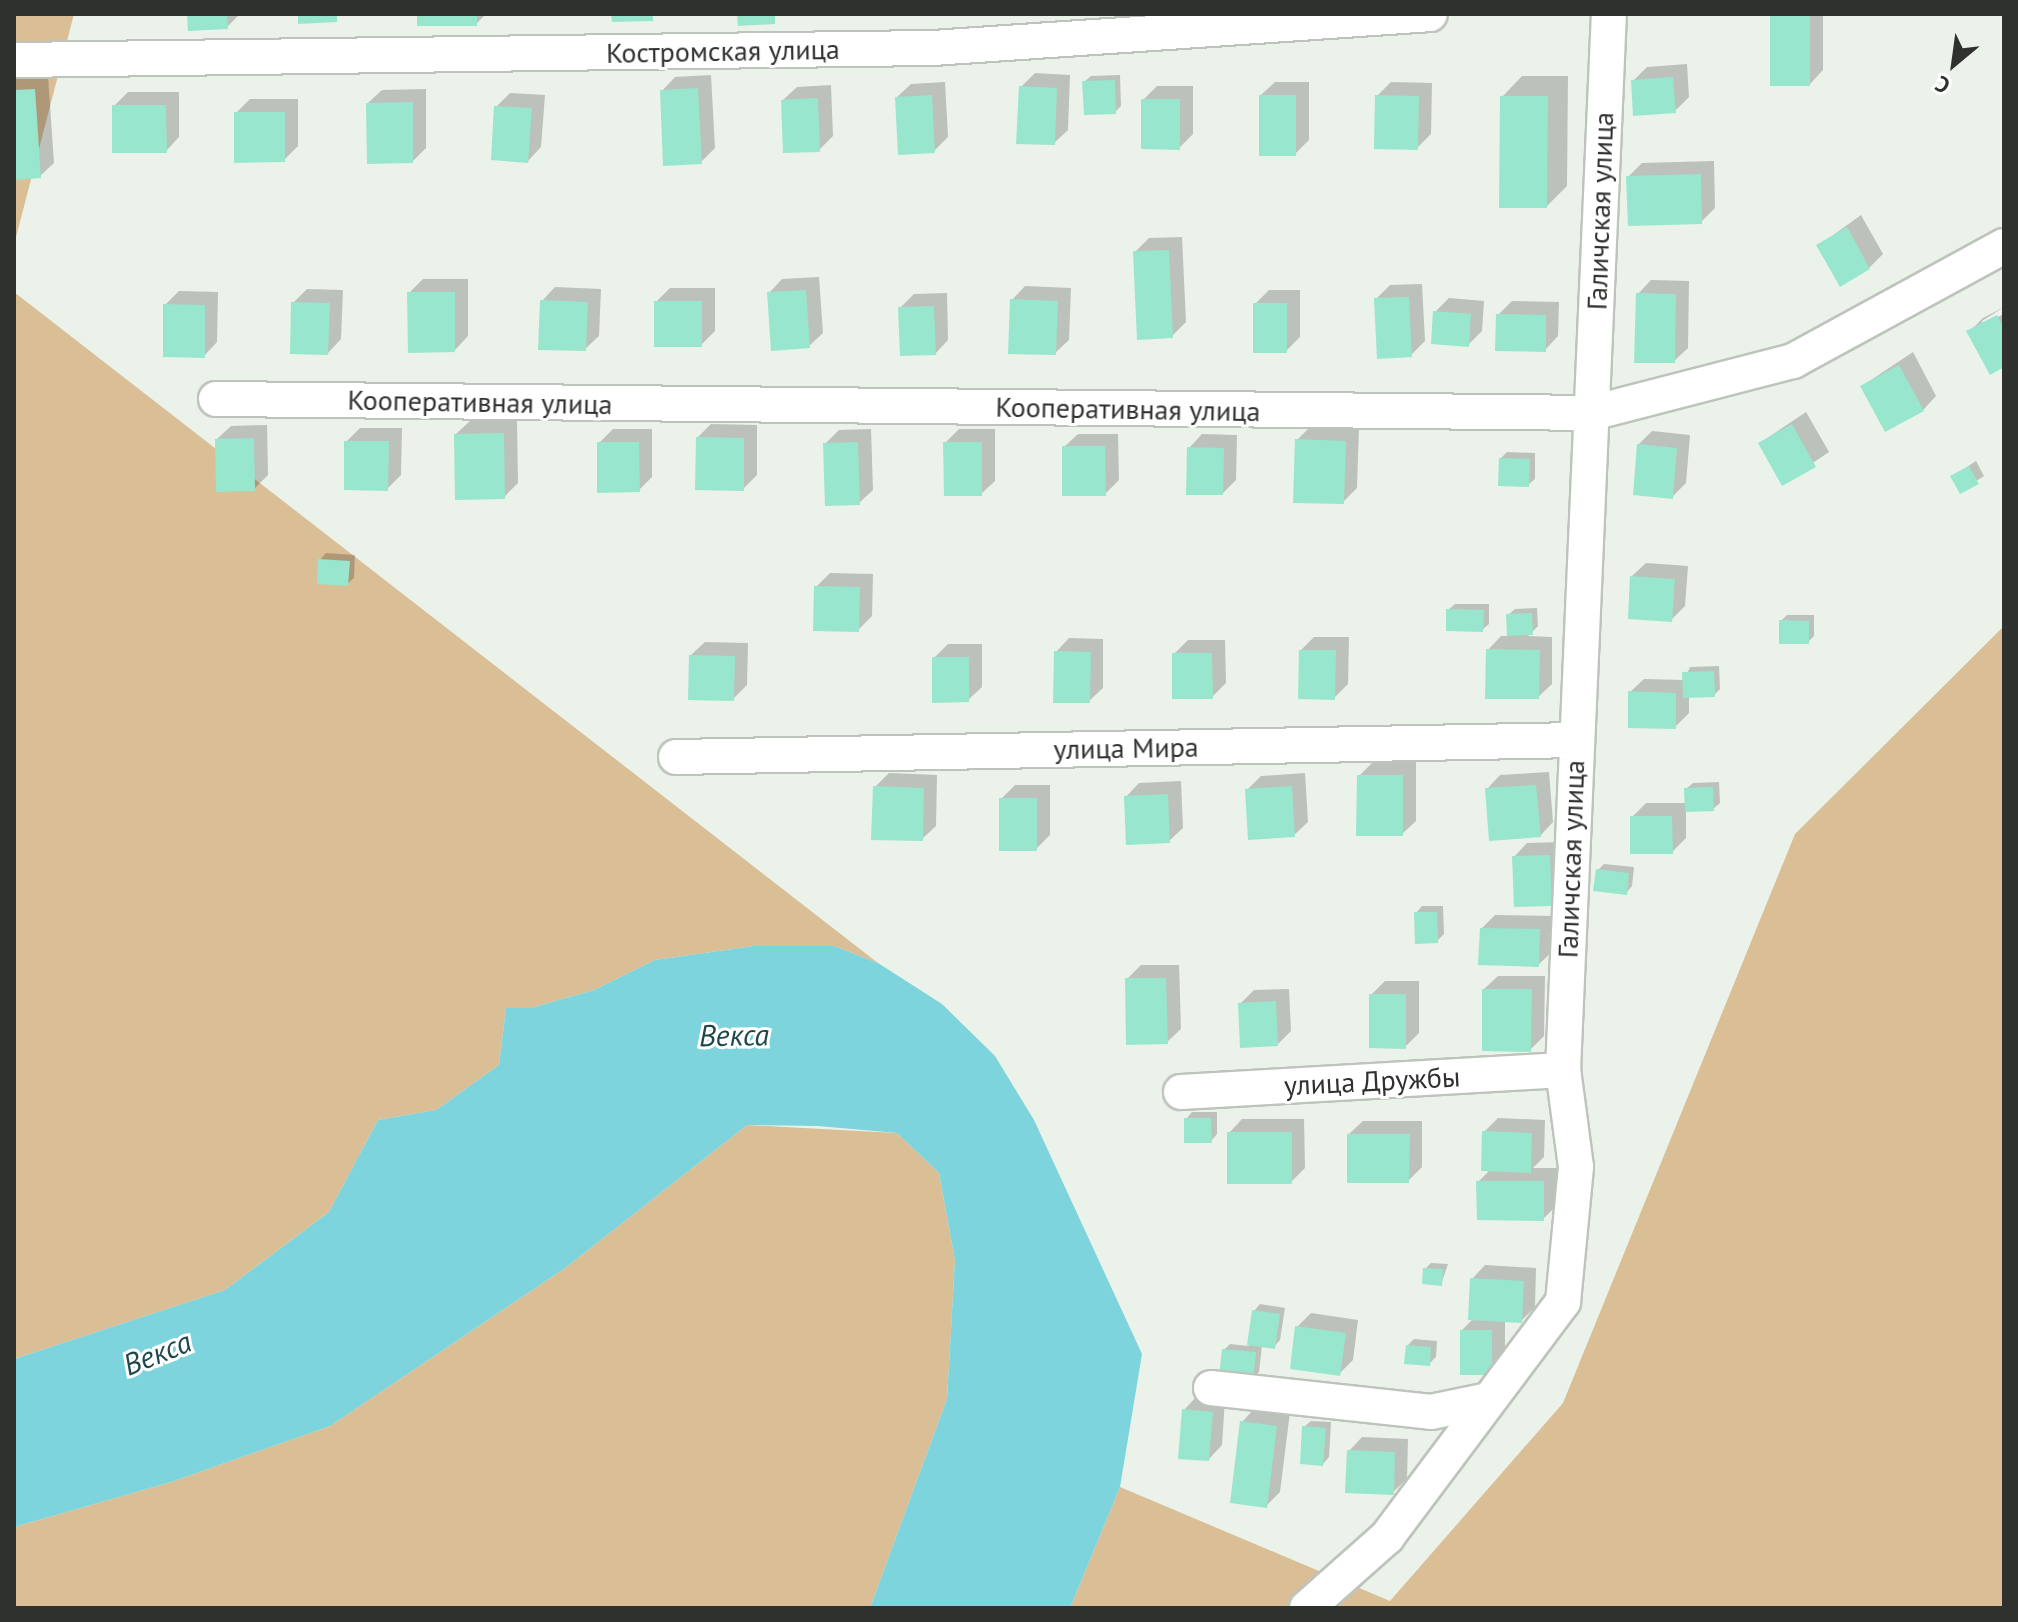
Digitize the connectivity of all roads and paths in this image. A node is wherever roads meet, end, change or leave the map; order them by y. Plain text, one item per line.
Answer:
1 (1430, 14) edge
2 (1609, 14) edge
3 (14, 60) edge
4 (2004, 246) edge
5 (216, 399) dead end
6 (1592, 413) junction
7 (1576, 740) junction
8 (676, 757) dead end
9 (1563, 1070) junction
10 (1181, 1092) dead end
11 (1211, 1388) dead end
12 (1488, 1400) junction
13 (1307, 1608) edge

1 - 3 street, Костромская улица
2 - 6 street, Галичская улица
4 - 6 street, Кооперативная улица
5 - 6 street, Кооперативная улица
6 - 7 street, Галичская улица
7 - 8 street, улица Мира
7 - 9 street, Галичская улица
9 - 10 street, улица Дружбы
9 - 12 street, Галичская улица
11 - 12 street
12 - 13 street, Галичская улица

